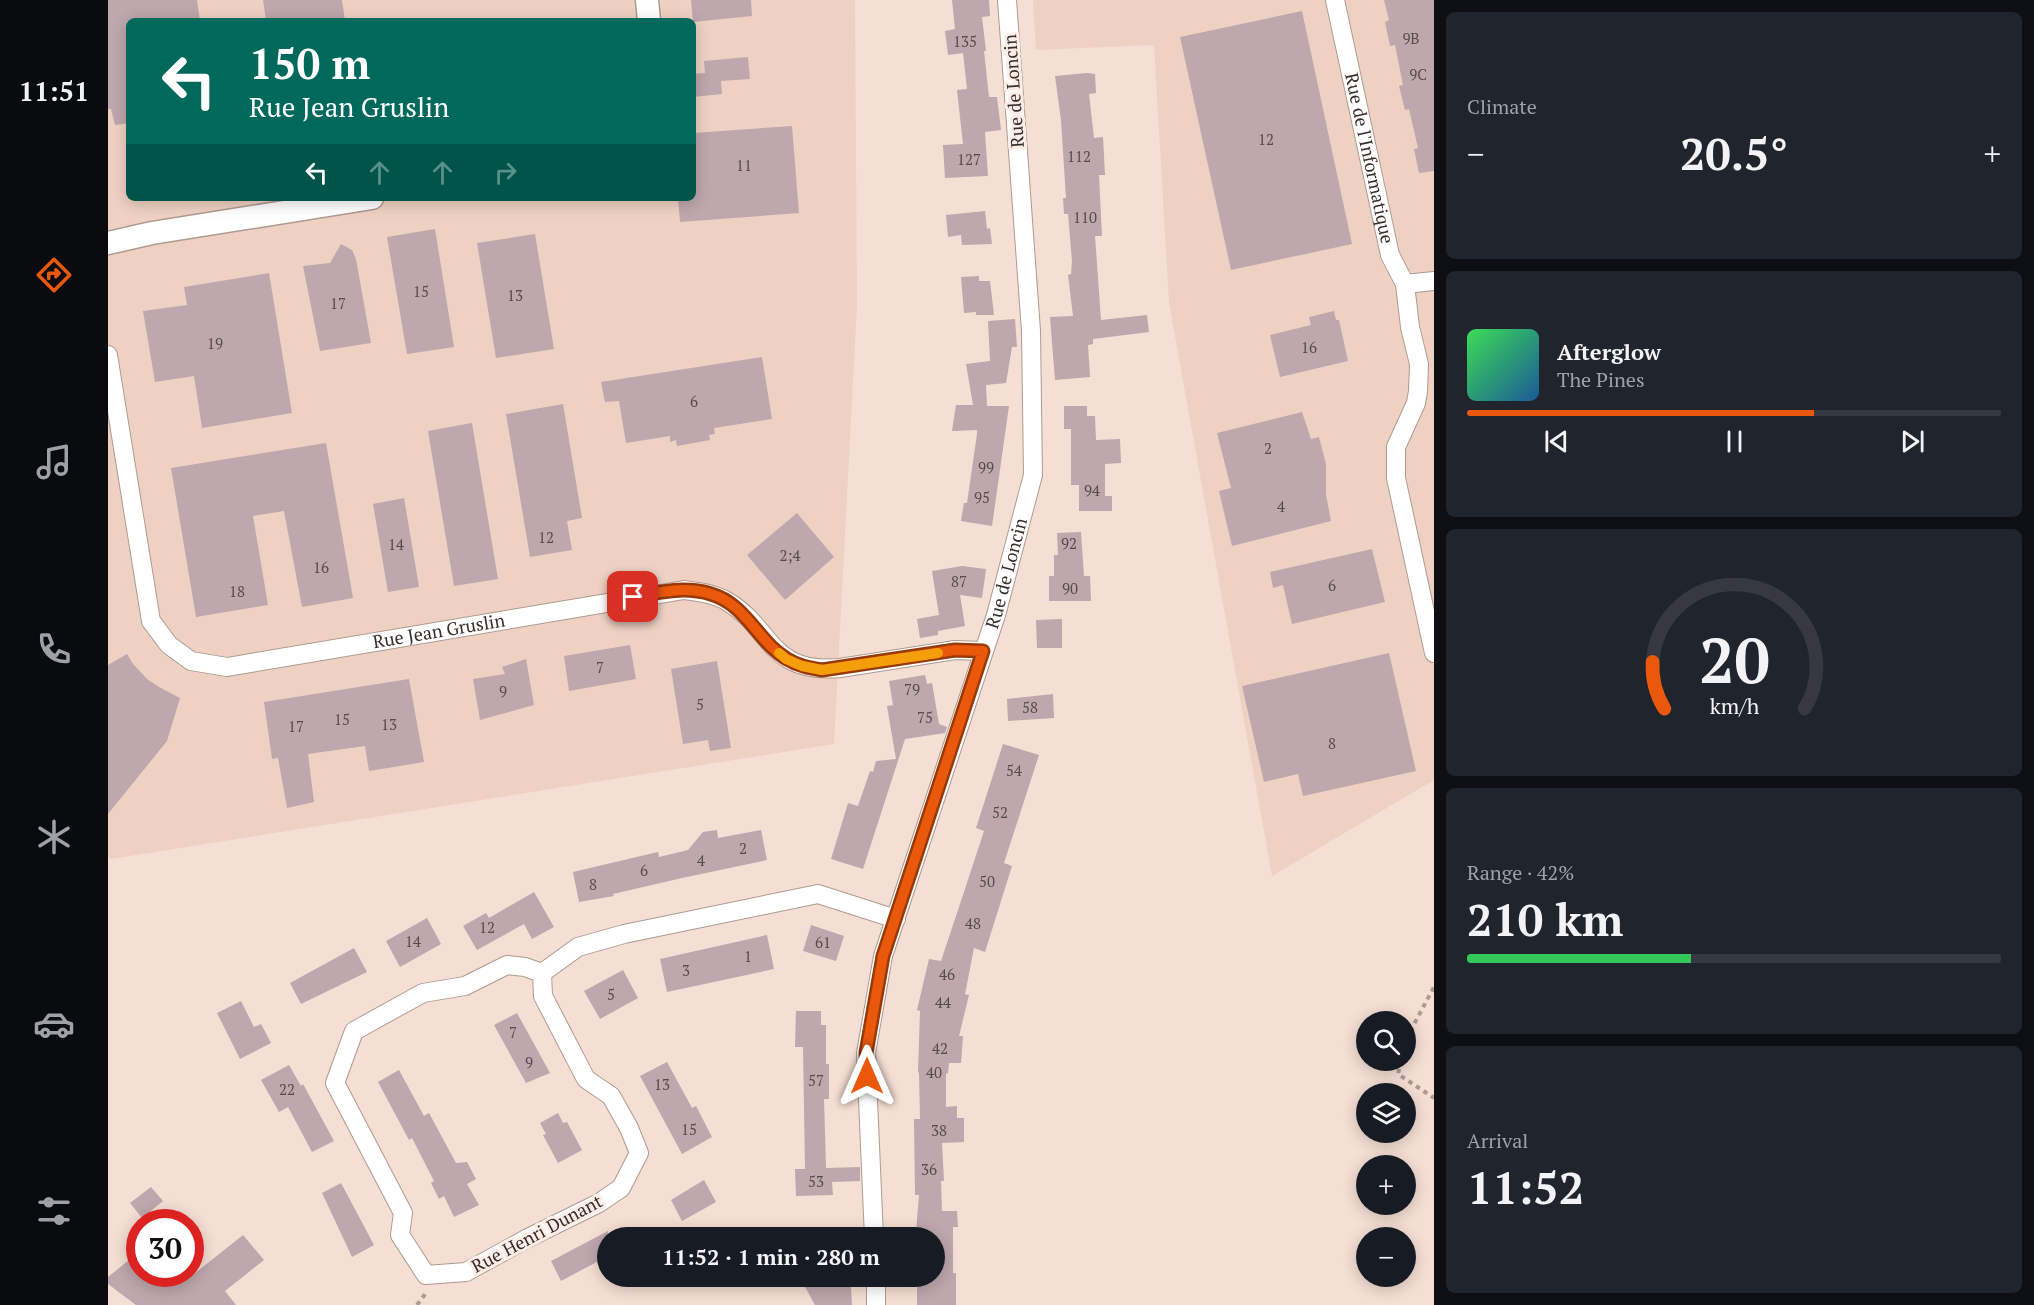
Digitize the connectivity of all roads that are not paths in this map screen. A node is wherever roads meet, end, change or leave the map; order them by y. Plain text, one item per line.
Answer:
1 (647, 0) edge
2 (1007, 0) edge
3 (1335, 0) edge
4 (649, 18) edge
5 (353, 201) edge
6 (108, 243) edge
7 (1434, 281) edge
8 (1405, 284) junction
9 (108, 355) edge
10 (983, 651) junction
11 (1434, 653) edge
12 (896, 918) junction
13 (542, 973) junction
14 (874, 1227) edge
15 (876, 1287) edge
16 (876, 1305) edge

1 - 4 street
2 - 10 street, Rue de Loncin
3 - 8 street, Rue de l'Informatique
5 - 6 street
7 - 8 street
8 - 11 street
9 - 10 street, Rue Jean Gruslin
10 - 12 street, Rue de Loncin
12 - 13 street
12 - 14 street, Rue de Loncin
13 - 13 street, Rue Henri Dunant
15 - 16 street

